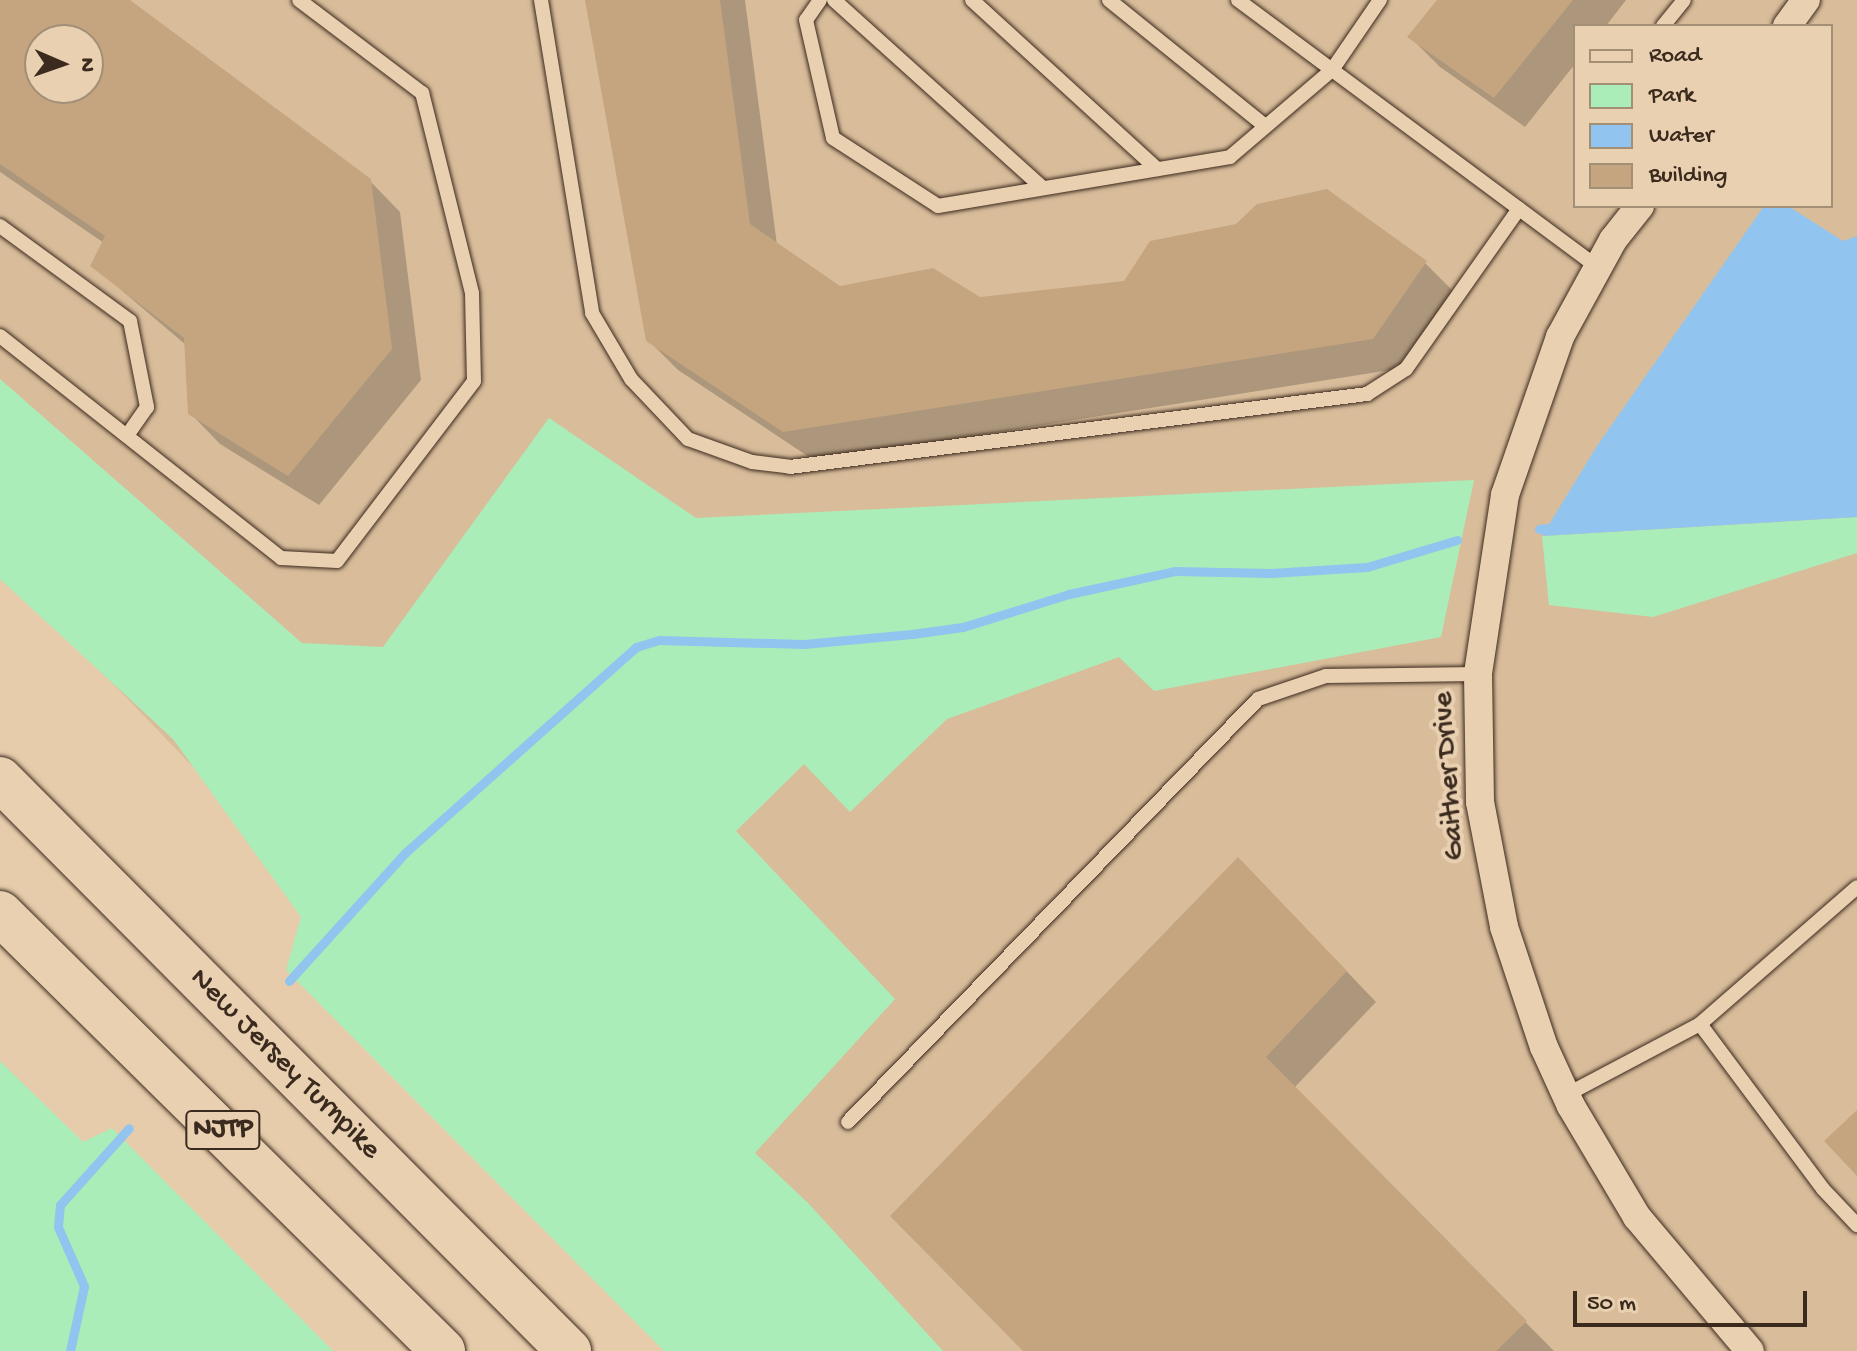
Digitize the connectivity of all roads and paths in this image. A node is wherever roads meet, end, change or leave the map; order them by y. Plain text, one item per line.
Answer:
1 (299, 0) edge
2 (541, 0) edge
3 (820, 0) edge
4 (834, 0) edge
5 (972, 0) edge
6 (1109, 0) edge
7 (1238, 0) edge
8 (1380, 0) edge
9 (1684, 0) edge
10 (1806, 0) edge
11 (1665, 24) edge
12 (1788, 24) edge
13 (1332, 70) junction
14 (1265, 126) junction
15 (1157, 169) junction
16 (1043, 188) junction
17 (1639, 208) edge
18 (1519, 209) junction
19 (0, 226) edge
20 (1597, 267) junction
21 (0, 336) edge
22 (127, 436) junction
23 (1478, 674) junction
24 (0, 779) edge
25 (1857, 887) edge
26 (0, 913) edge
27 (1700, 1024) junction
28 (1566, 1095) junction
29 (848, 1122) dead end
30 (1857, 1225) edge
31 (443, 1351) edge
32 (569, 1351) edge
33 (1750, 1351) edge

1 - 22 lane
2 - 18 lane
3 - 16 lane
4 - 16 lane
5 - 15 lane
6 - 14 lane
7 - 13 lane
8 - 13 lane
9 - 11 lane
10 - 12 street
13 - 14 lane
13 - 18 lane
14 - 15 lane
15 - 16 lane
17 - 20 street, Gaither Drive
18 - 20 lane
19 - 22 lane
20 - 23 street, Gaither Drive
21 - 22 lane
23 - 28 street, Gaither Drive
23 - 29 lane
24 - 32 highway, New Jersey Turnpike
25 - 27 lane
26 - 31 highway, NJTP
27 - 28 lane
27 - 30 lane
28 - 33 street, Gaither Drive

